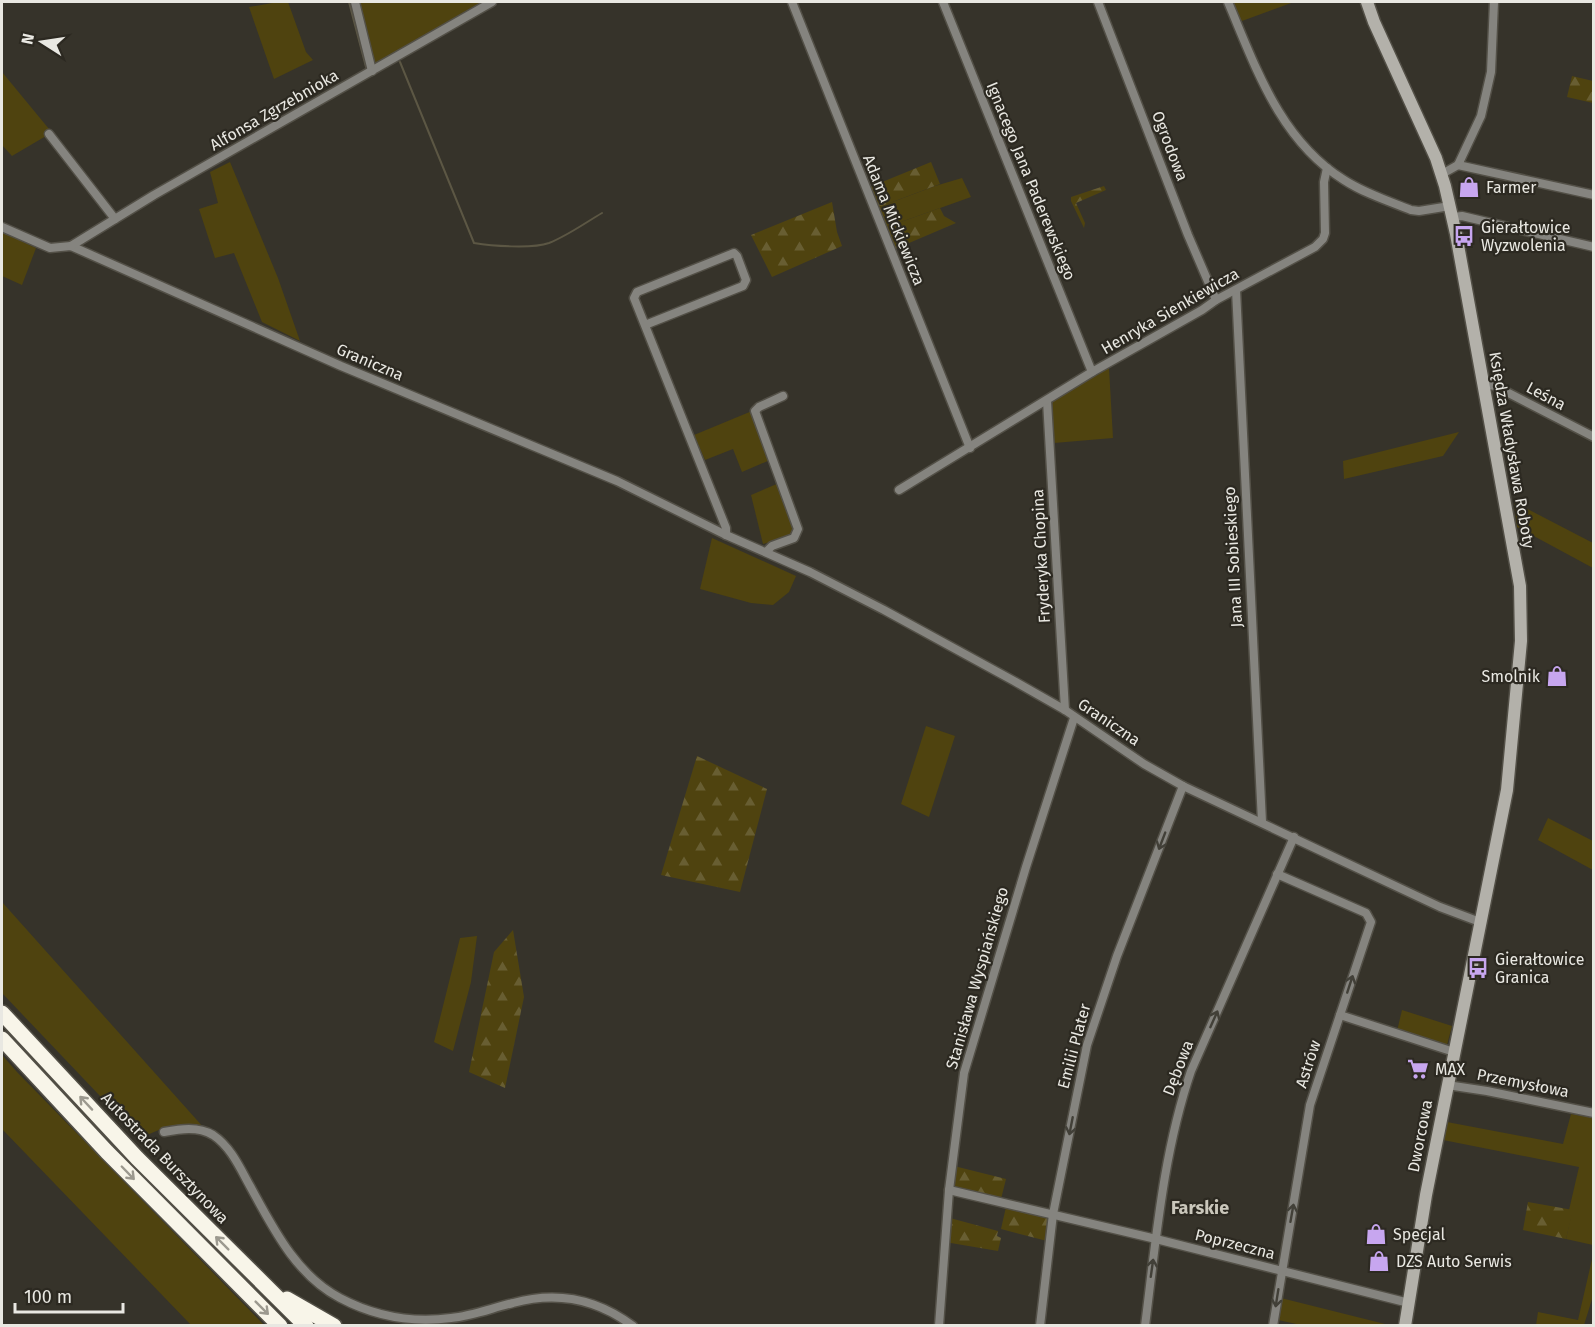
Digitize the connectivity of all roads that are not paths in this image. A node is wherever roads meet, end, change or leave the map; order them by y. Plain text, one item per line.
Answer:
1 (355, 2) edge
2 (492, 2) edge
3 (792, 2) edge
4 (943, 2) edge
5 (1098, 2) edge
6 (1228, 2) edge
7 (1367, 2) edge
8 (1494, 2) edge
9 (372, 71) junction
10 (49, 134) dead end
11 (1458, 165) junction
12 (1327, 168) junction
13 (1442, 174) junction
14 (1593, 195) edge
15 (1452, 211) junction
16 (115, 219) junction
17 (2, 227) edge
18 (71, 246) junction
19 (1593, 247) edge
20 (1236, 290) junction
21 (1216, 300) junction
22 (645, 326) junction
23 (1092, 372) junction
24 (1484, 384) junction
25 (783, 396) dead end
26 (1047, 400) junction
27 (1593, 437) edge
28 (970, 448) junction
29 (899, 490) dead end
30 (726, 535) junction
31 (766, 552) junction
32 (1065, 710) junction
33 (1074, 718) junction
34 (1183, 786) junction
35 (1262, 822) junction
36 (1294, 837) junction
37 (1277, 874) junction
38 (1480, 921) junction
39 (2, 1013) edge
40 (1340, 1015) junction
41 (2, 1039) edge
42 (1454, 1052) junction
43 (1447, 1085) junction
44 (1593, 1113) edge
45 (164, 1132) dead end
46 (949, 1190) junction
47 (1053, 1214) junction
48 (1156, 1239) junction
49 (1282, 1270) junction
50 (264, 1285) junction
51 (1409, 1303) junction
52 (280, 1326) edge
53 (306, 1326) edge
54 (334, 1326) edge
55 (633, 1326) edge
56 (939, 1326) edge
57 (1040, 1326) edge
58 (1144, 1326) edge
59 (1273, 1326) edge
60 (1406, 1326) edge

1 - 9 street
2 - 9 street, Alfonsa Zgrzebnioka
3 - 28 street, Adama Mickiewicza
4 - 23 street, Ignacego Jana Paderewskiego
5 - 21 street, Ogrodowa
6 - 12 street
7 - 13 main road, Księdza Władysława Roboty
8 - 11 street
9 - 16 street, Alfonsa Zgrzebnioka
10 - 16 street
11 - 13 street
11 - 14 street
12 - 15 street
12 - 20 street, Henryka Sienkiewicza
13 - 15 main road, Księdza Władysława Roboty
15 - 19 street
15 - 24 main road, Księdza Władysława Roboty
16 - 18 street, Alfonsa Zgrzebnioka
17 - 18 street, Graniczna
18 - 30 street, Graniczna
20 - 21 street, Henryka Sienkiewicza
20 - 35 street, Jana III Sobieskiego
21 - 23 street, Henryka Sienkiewicza
22 - 22 street
22 - 30 street
23 - 26 street, Henryka Sienkiewicza
24 - 27 street, Leśna
24 - 38 main road, Księdza Władysława Roboty
25 - 31 street
26 - 28 street, Henryka Sienkiewicza
26 - 32 street, Fryderyka Chopina
28 - 29 street, Henryka Sienkiewicza
30 - 31 street, Graniczna
31 - 32 street, Graniczna
32 - 33 street, Graniczna
33 - 34 street, Graniczna
33 - 46 street, Stanisława Wyspiańskiego
34 - 35 street, Graniczna
34 -> 47 street, Emilii Plater
35 - 36 street, Graniczna
36 - 37 street, Dębowa
36 - 38 street, Graniczna
40 -> 37 street, Astrów
48 -> 37 street, Dębowa
38 - 42 main road, Dworcowa
50 -> 39 highway, Autostrada Bursztynowa
40 - 42 street
49 -> 40 street, Astrów
41 -> 52 highway
42 - 43 main road, Dworcowa
43 - 44 street, Przemysłowa
43 - 51 main road, Dworcowa
45 - 55 street
46 - 47 street, Poprzeczna
46 - 56 street, Stanisława Wyspiańskiego
47 - 48 street, Poprzeczna
47 - 57 street, Emilii Plater
48 - 49 street, Poprzeczna
58 -> 48 street, Dębowa
49 - 51 street, Poprzeczna
49 -> 59 street, Astrów
50 - 53 highway, Autostrada Bursztynowa
50 - 54 highway
51 - 60 main road, Dworcowa

